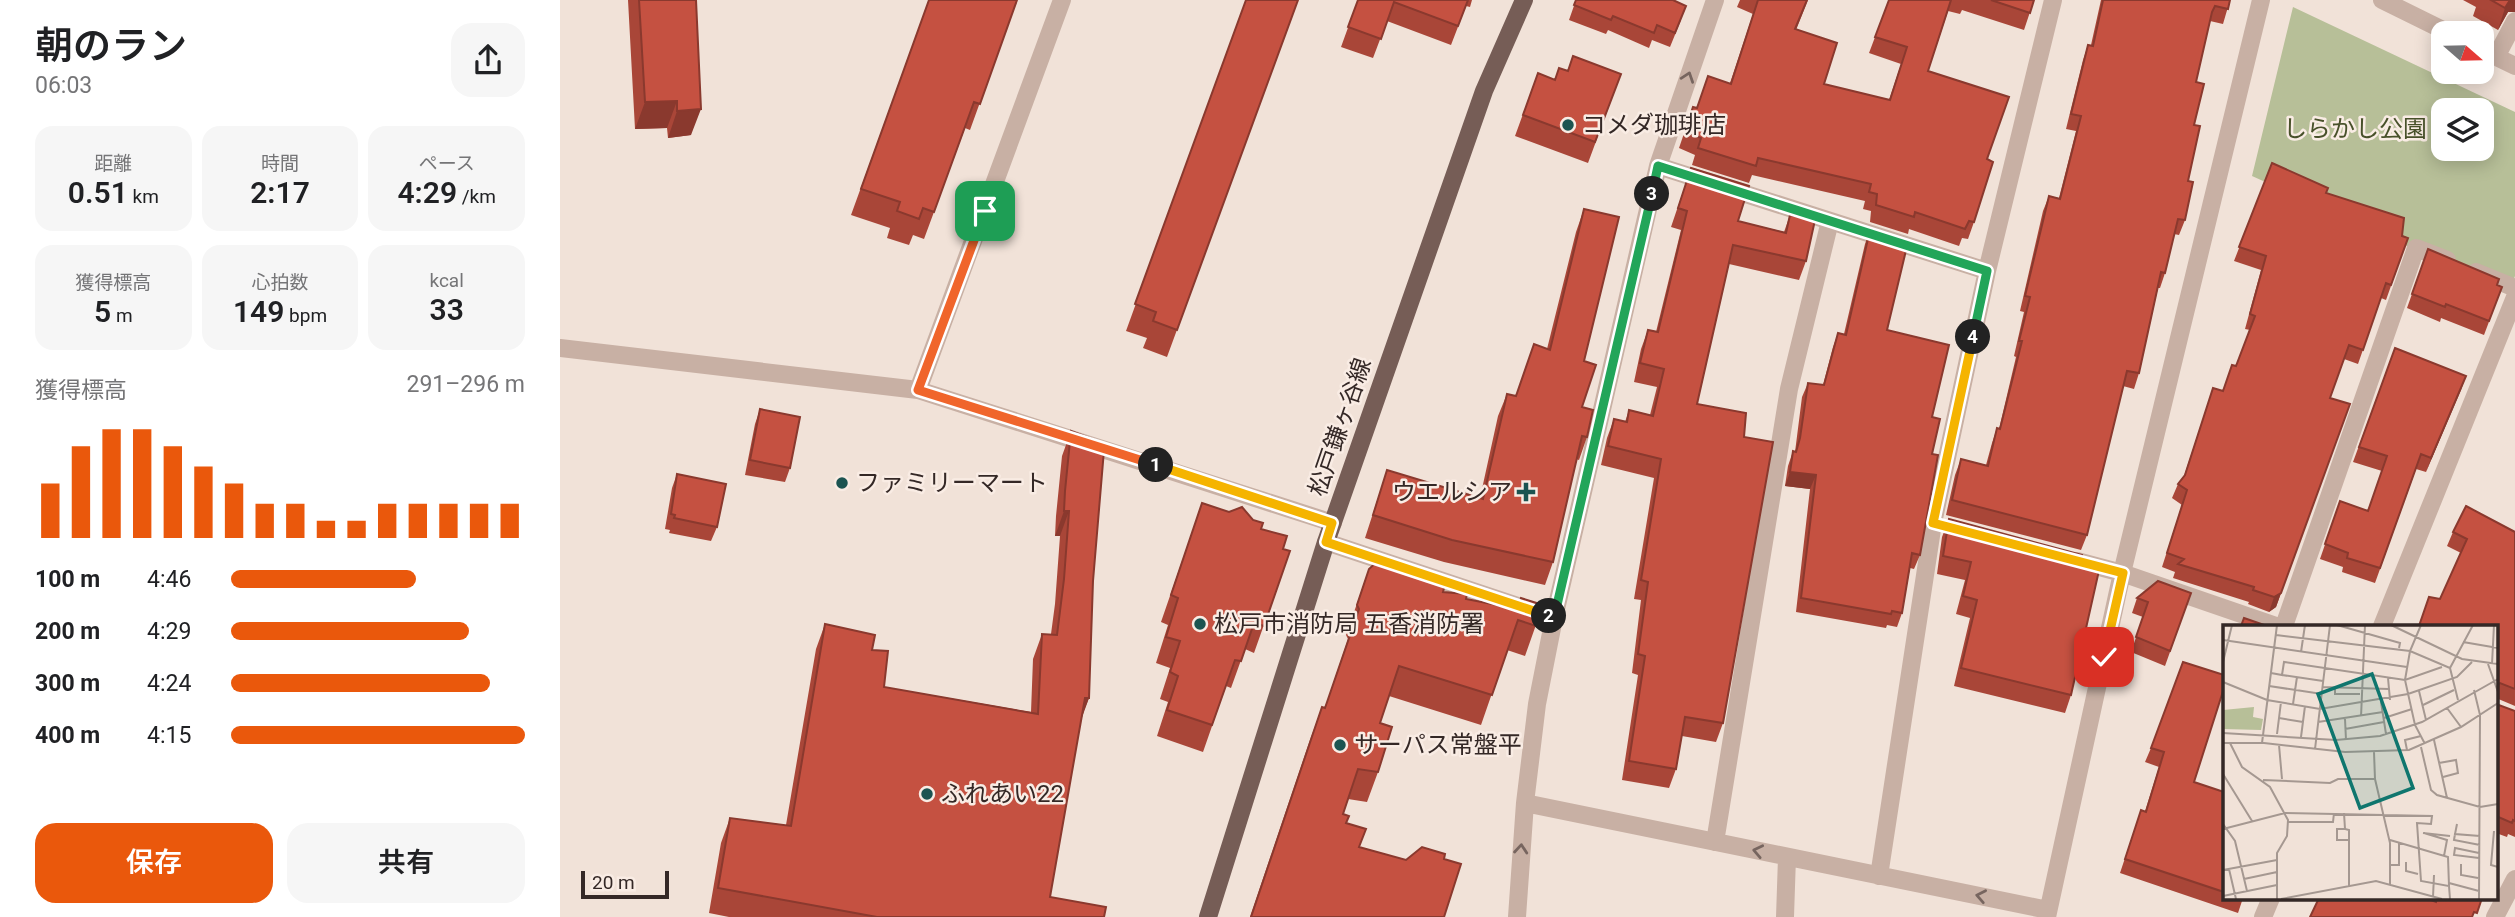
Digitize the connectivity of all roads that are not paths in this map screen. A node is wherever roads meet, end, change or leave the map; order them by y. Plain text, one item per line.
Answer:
1 (1062, 0) edge
2 (1524, 0) edge
3 (1715, 0) edge
4 (2053, 0) edge
5 (2261, 0) edge
6 (2382, 0) edge
7 (2515, 21) edge
8 (2431, 24) edge
9 (2494, 47) edge
10 (2494, 56) edge
11 (2515, 66) edge
12 (1658, 166) junction
13 (1830, 221) junction
14 (1987, 271) junction
15 (2515, 288) edge
16 (2515, 297) edge
17 (560, 348) edge
18 (918, 390) junction
19 (1332, 523) junction
20 (1326, 542) junction
21 (2059, 556) edge
22 (2123, 573) junction
23 (1554, 618) junction
24 (2273, 625) edge
25 (2284, 625) edge
26 (2382, 625) edge
27 (1525, 803) junction
28 (1715, 842) junction
29 (1787, 857) junction
30 (1879, 876) junction
31 (2515, 879) edge
32 (2270, 900) edge
33 (2047, 913) edge
34 (1208, 917) edge
35 (1517, 917) edge
36 (1786, 917) edge
37 (2263, 917) edge
38 (2495, 917) edge

1 - 18 street
2 - 19 main road, 松戸鎌ヶ谷線
12 -> 3 street
4 - 14 street
5 - 22 street
6 - 8 street
7 - 9 street
10 - 11 street
12 - 13 street
12 - 23 street
13 - 14 street
13 - 28 street
14 - 30 street
15 - 25 street
16 - 26 street
17 - 18 street
18 - 19 street
19 - 20 main road, 松戸鎌ヶ谷線
20 - 23 street
20 - 34 main road, 松戸鎌ヶ谷線
21 - 22 street
22 - 24 street
22 - 33 street
23 - 27 street
27 - 28 street
35 -> 27 street
29 -> 28 street
29 - 30 street
29 - 36 street
33 -> 30 street
31 - 38 street
32 - 37 street

